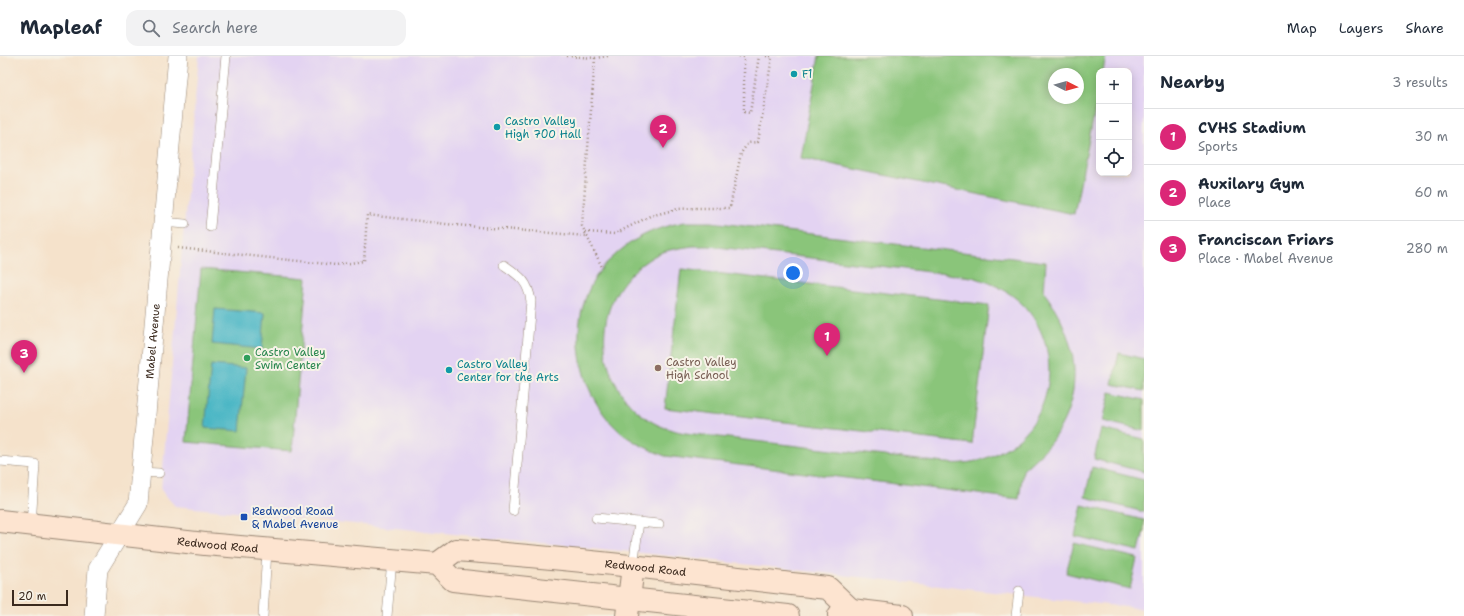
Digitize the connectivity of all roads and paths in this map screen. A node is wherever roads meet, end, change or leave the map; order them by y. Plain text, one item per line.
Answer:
1 (178, 56) edge
2 (226, 56) edge
3 (567, 56) edge
4 (608, 56) edge
5 (739, 56) edge
6 (759, 56) edge
7 (766, 56) edge
8 (772, 56) edge
9 (595, 58) junction
10 (162, 222) junction
11 (185, 224) dead end
12 (210, 227) dead end
13 (585, 232) junction
14 (587, 236) junction
15 (160, 246) junction
16 (504, 265) dead end
17 (602, 268) dead end
18 (0, 461) edge
19 (513, 511) dead end
20 (596, 518) dead end
21 (0, 521) edge
22 (639, 522) junction
23 (659, 524) dead end
24 (31, 525) junction
25 (120, 535) junction
26 (268, 550) junction
27 (392, 560) junction
28 (437, 564) junction
29 (633, 566) junction
30 (1019, 591) dead end
31 (628, 607) edge
32 (844, 613) edge
33 (94, 616) edge
34 (263, 616) edge
35 (387, 616) edge
36 (788, 616) edge
37 (902, 616) edge
38 (1016, 616) edge

1 - 10 street, Mabel Avenue
2 - 12 lane
3 - 9 path
4 - 9 path
5 - 6 path
7 - 8 path
8 - 13 path
9 - 13 path
10 - 11 lane
10 - 15 street, Mabel Avenue
13 - 14 path
14 - 15 path
14 - 17 path
15 - 25 street, Mabel Avenue
16 - 19 lane
18 - 24 lane
20 - 22 lane
21 - 24 main road, Redwood Road
22 - 23 lane
22 - 29 lane
24 - 25 main road, Redwood Road
25 - 26 main road, Redwood Road
25 - 33 street, Mabel Avenue
26 - 27 main road, Redwood Road
26 - 34 lane
27 - 28 main road, Redwood Road
27 - 35 lane
28 - 29 main road, Redwood Road
28 - 31 main road
29 - 31 main road
29 - 32 main road, Redwood Road
30 - 38 lane
31 - 36 main road
32 - 37 main road, Redwood Road

